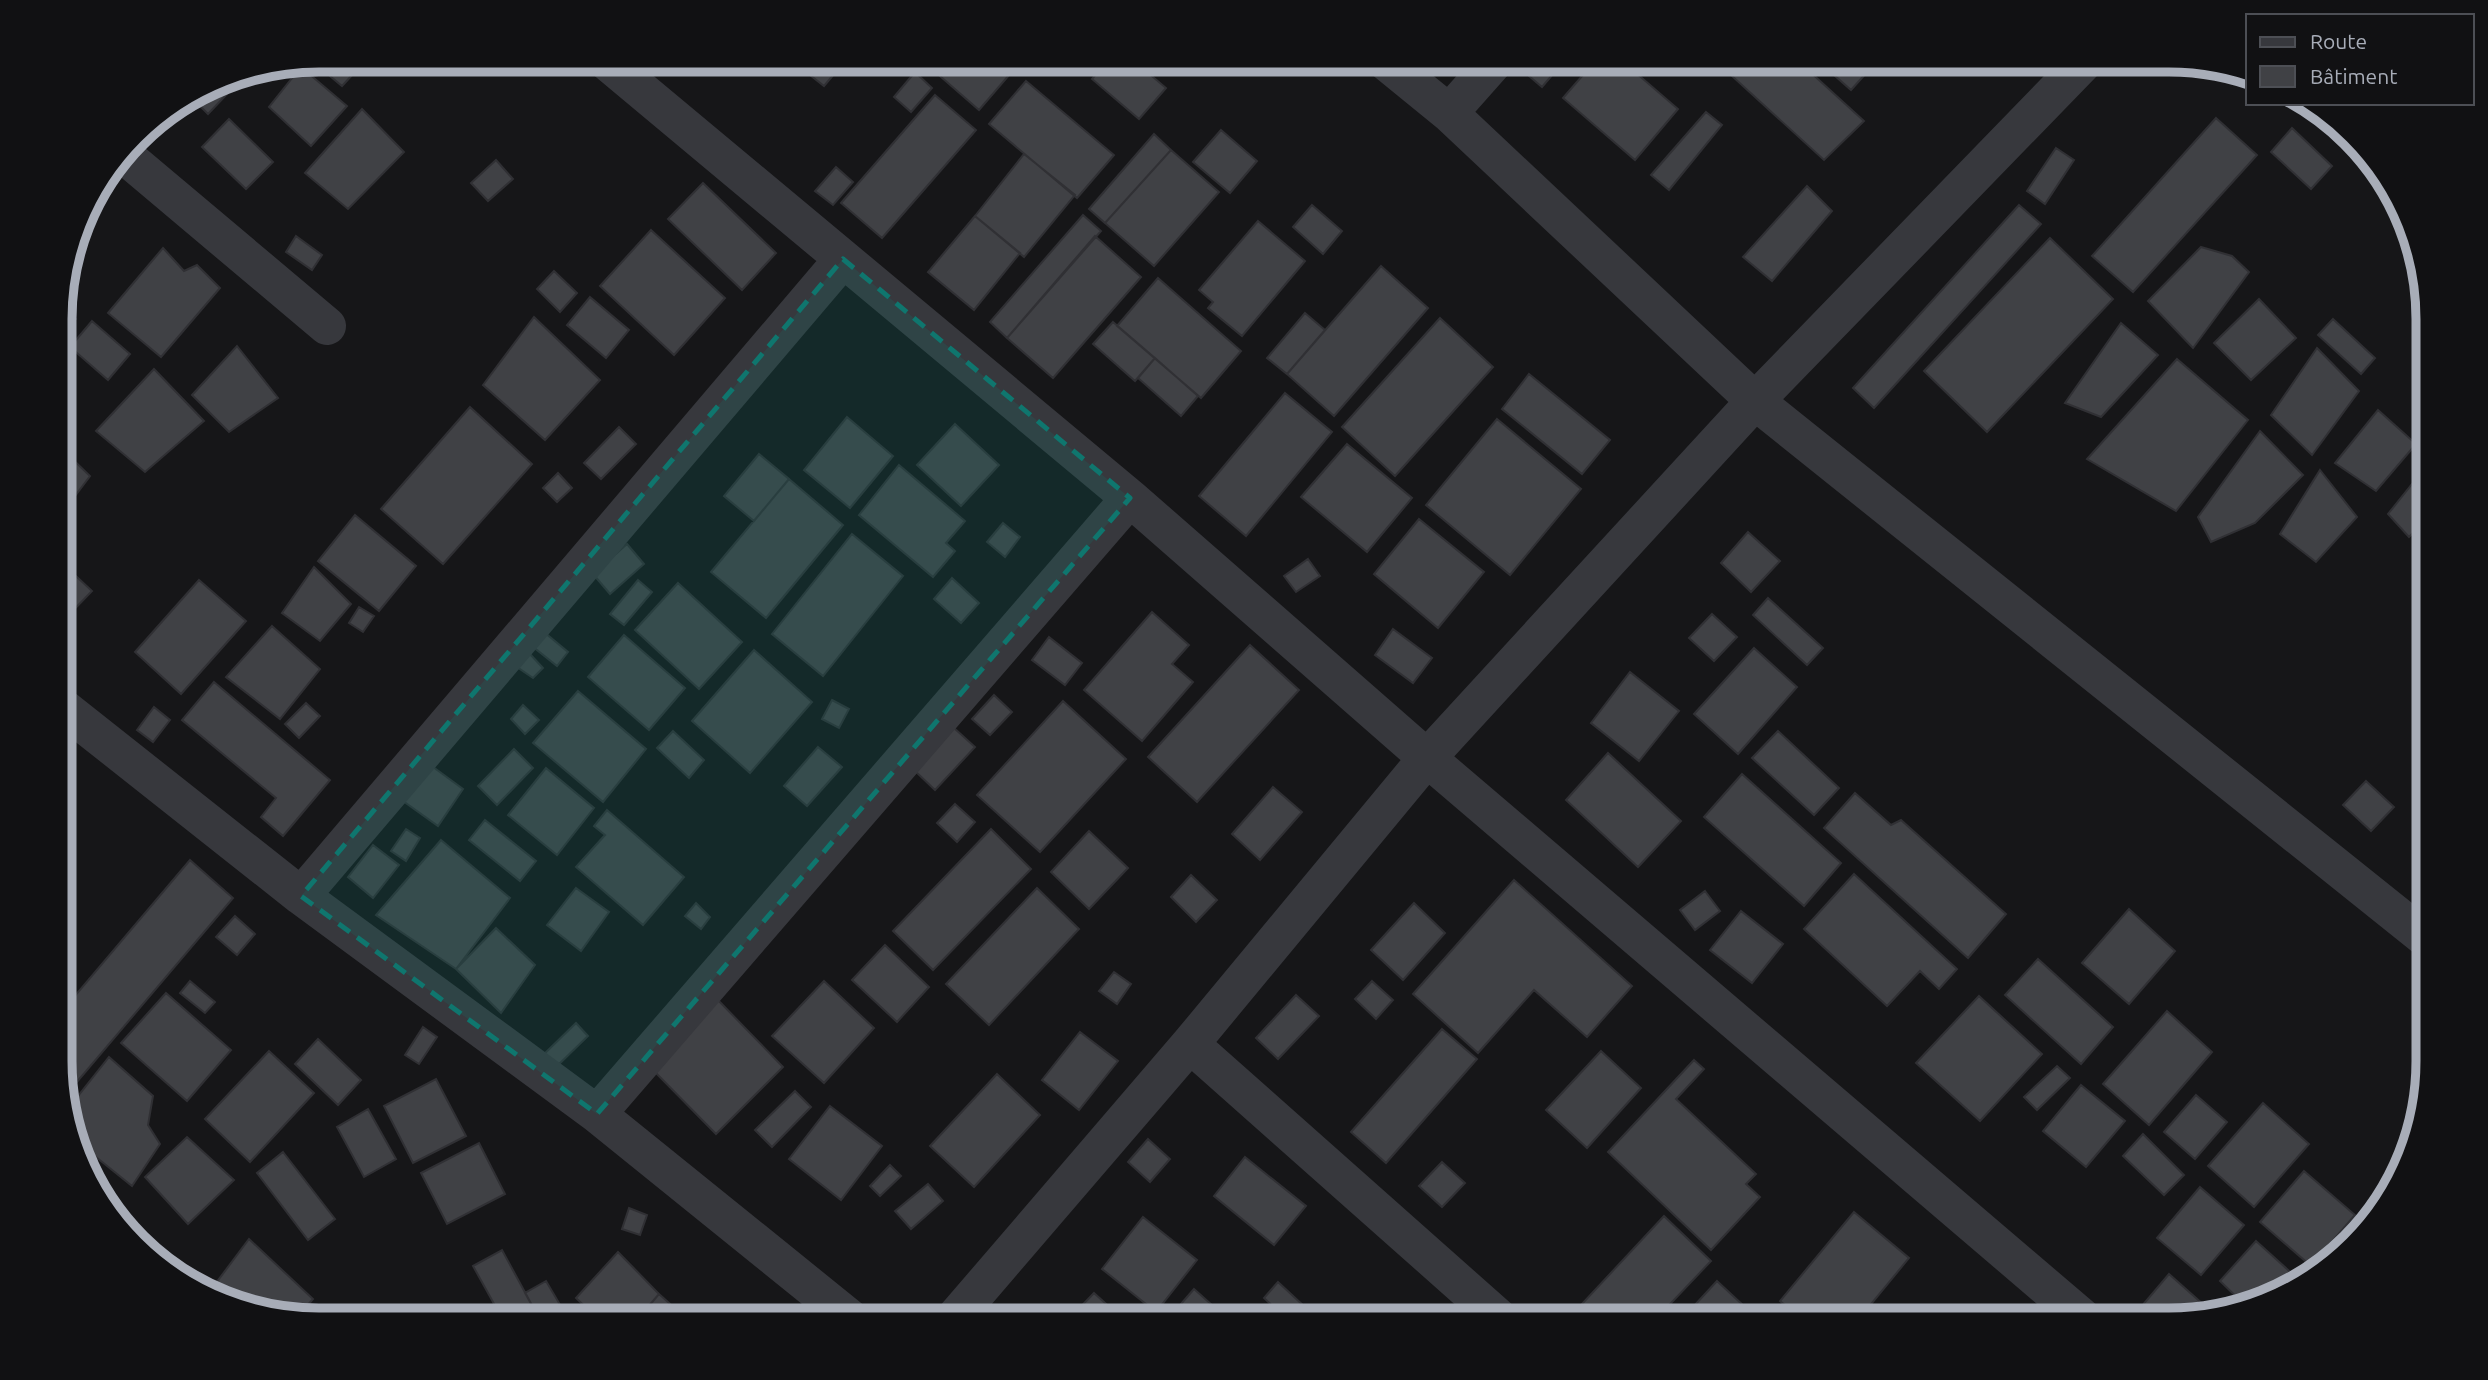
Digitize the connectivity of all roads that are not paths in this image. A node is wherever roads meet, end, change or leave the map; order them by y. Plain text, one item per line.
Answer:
1 (619, 72) edge
2 (1399, 72) edge
3 (1485, 72) edge
4 (2074, 72) edge
5 (1449, 113) junction
6 (130, 160) edge
7 (843, 259) junction
8 (327, 326) dead end
9 (1755, 401) junction
10 (1130, 498) junction
11 (72, 715) edge
12 (1427, 758) junction
13 (301, 896) junction
14 (2416, 930) edge
15 (1190, 1044) junction
16 (597, 1114) junction
17 (837, 1308) edge
18 (963, 1308) edge
19 (1487, 1308) edge
20 (2071, 1308) edge

1 - 7 street
2 - 5 street
3 - 5 street
4 - 9 street
5 - 9 street
6 - 8 street
7 - 10 street
7 - 13 street
9 - 12 street
9 - 14 street
10 - 12 street
10 - 16 street
11 - 13 street
12 - 15 street
12 - 20 street
13 - 16 street
15 - 18 street
15 - 19 street
16 - 17 street

